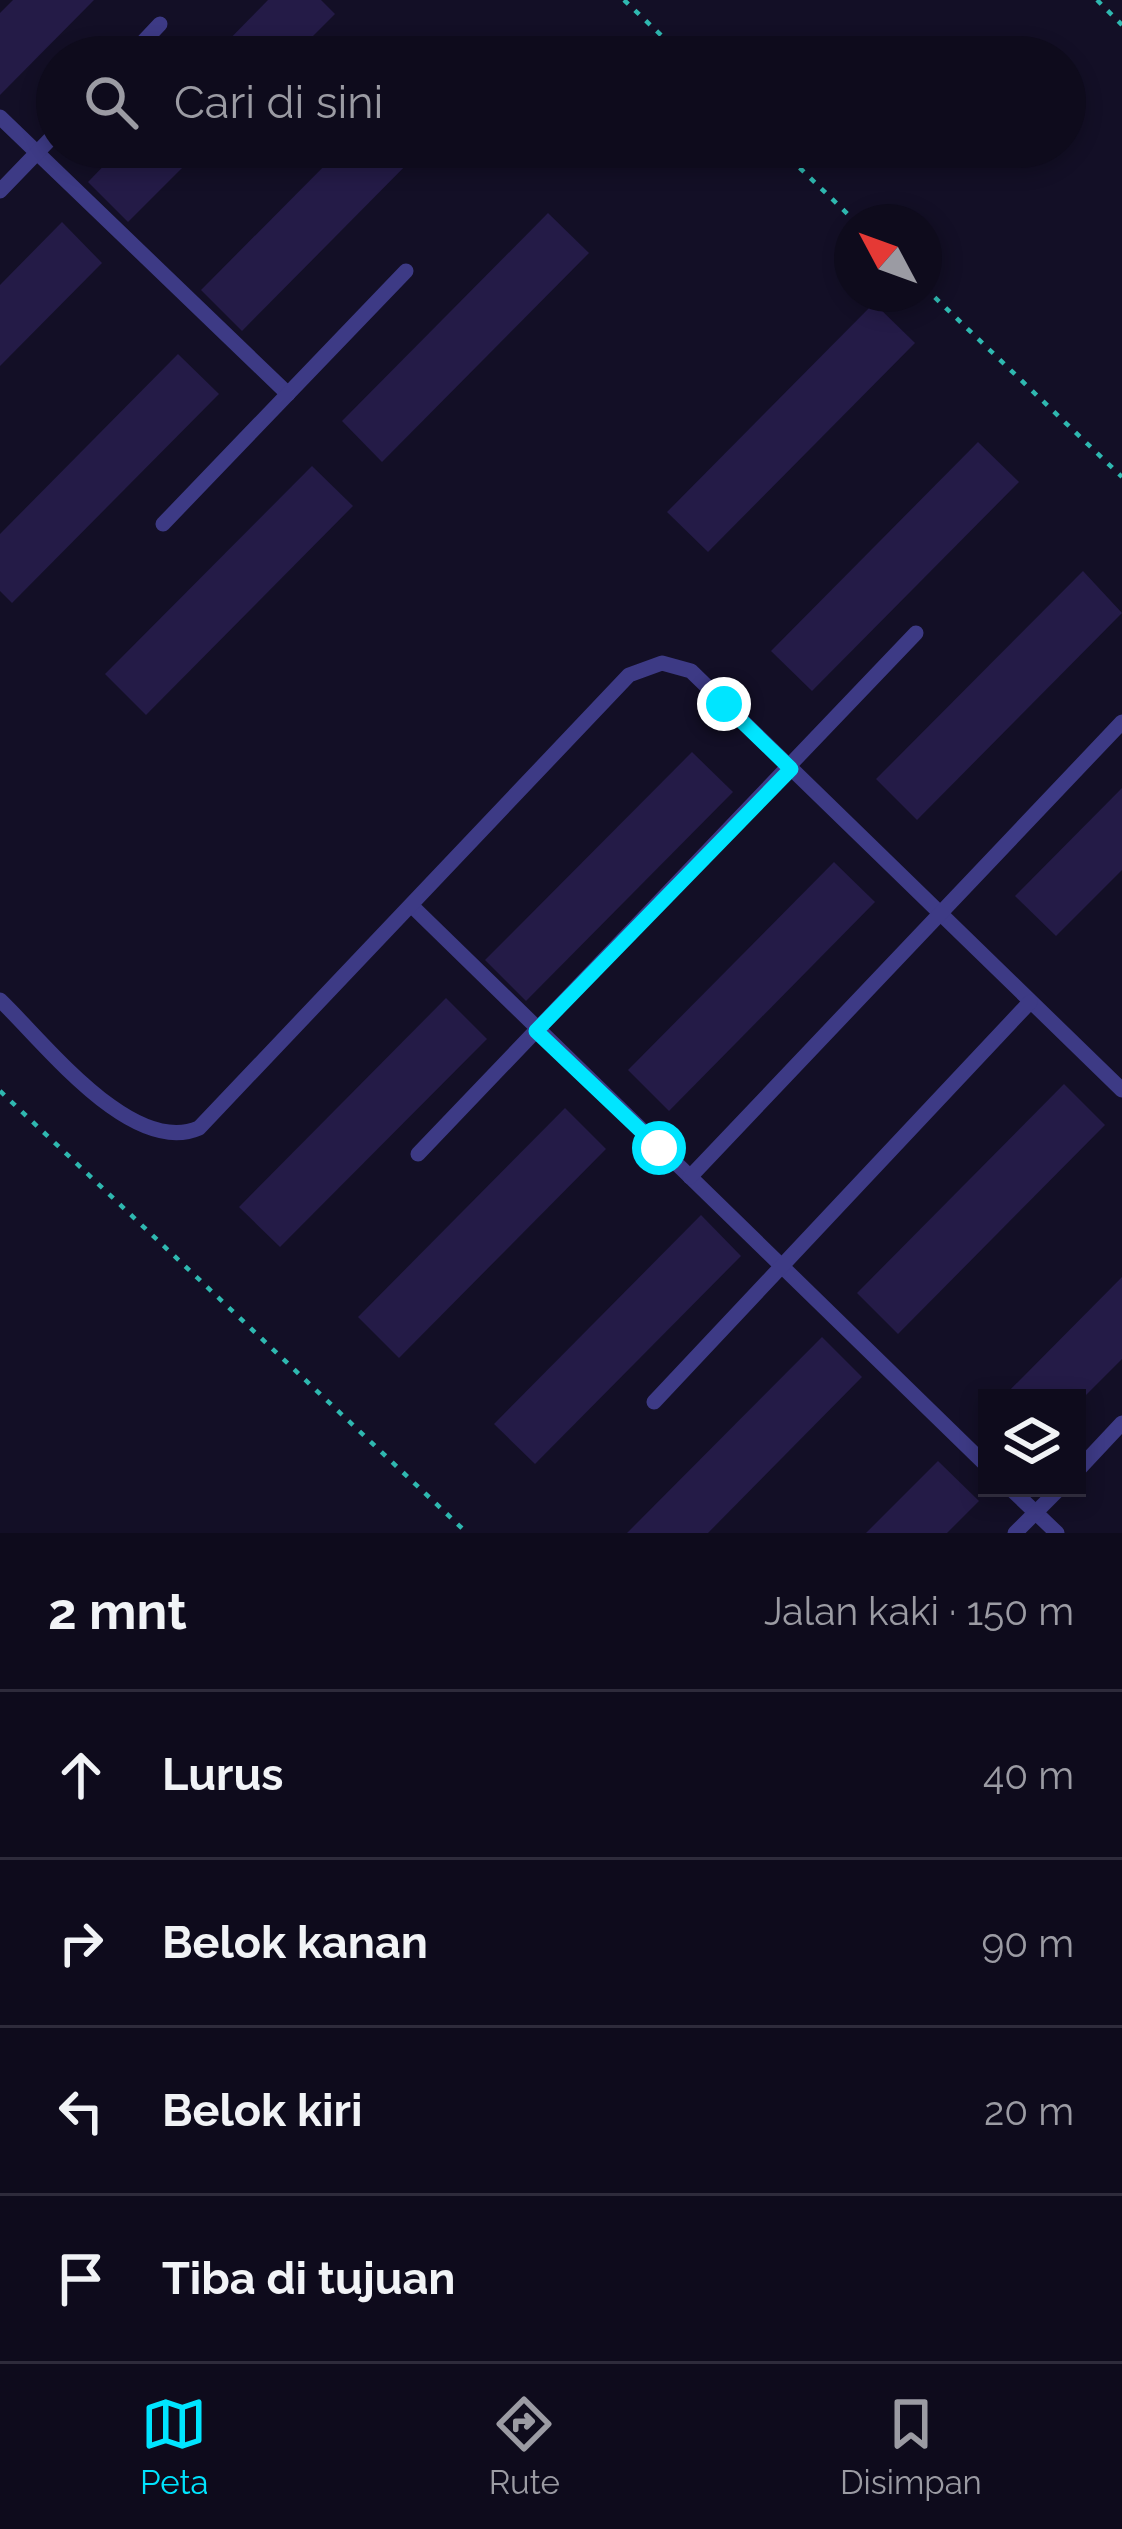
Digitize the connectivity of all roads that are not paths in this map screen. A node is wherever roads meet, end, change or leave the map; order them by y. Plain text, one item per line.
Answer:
1 (160, 24) dead end
2 (149, 36) edge
3 (0, 118) edge
4 (36, 152) edge
5 (36, 154) edge
6 (53, 168) edge
7 (0, 191) edge
8 (406, 271) dead end
9 (288, 394) junction
10 (163, 524) dead end
11 (916, 633) dead end
12 (1122, 722) edge
13 (791, 769) junction
14 (412, 906) junction
15 (942, 917) junction
16 (0, 1000) edge
17 (1030, 1002) junction
18 (536, 1031) junction
19 (1122, 1090) edge
20 (418, 1154) dead end
21 (690, 1177) junction
22 (781, 1265) junction
23 (654, 1402) dead end
24 (1122, 1423) edge
25 (978, 1457) edge
26 (1086, 1461) edge
27 (1019, 1497) edge
28 (1052, 1497) edge
29 (1036, 1514) junction
30 (1015, 1533) edge
31 (1057, 1533) edge

1 - 2 lane
3 - 4 lane
5 - 7 lane
6 - 9 lane
8 - 9 lane
9 - 10 lane
11 - 13 lane
12 - 15 lane
13 - 14 lane
13 - 15 lane
13 - 18 lane
14 - 16 lane
14 - 18 lane
15 - 17 lane
15 - 21 lane
17 - 19 lane
17 - 22 lane
18 - 20 lane
18 - 21 lane
21 - 22 lane
22 - 23 lane
22 - 25 lane
24 - 26 lane
27 - 29 lane
28 - 29 lane
29 - 30 lane
29 - 31 lane

